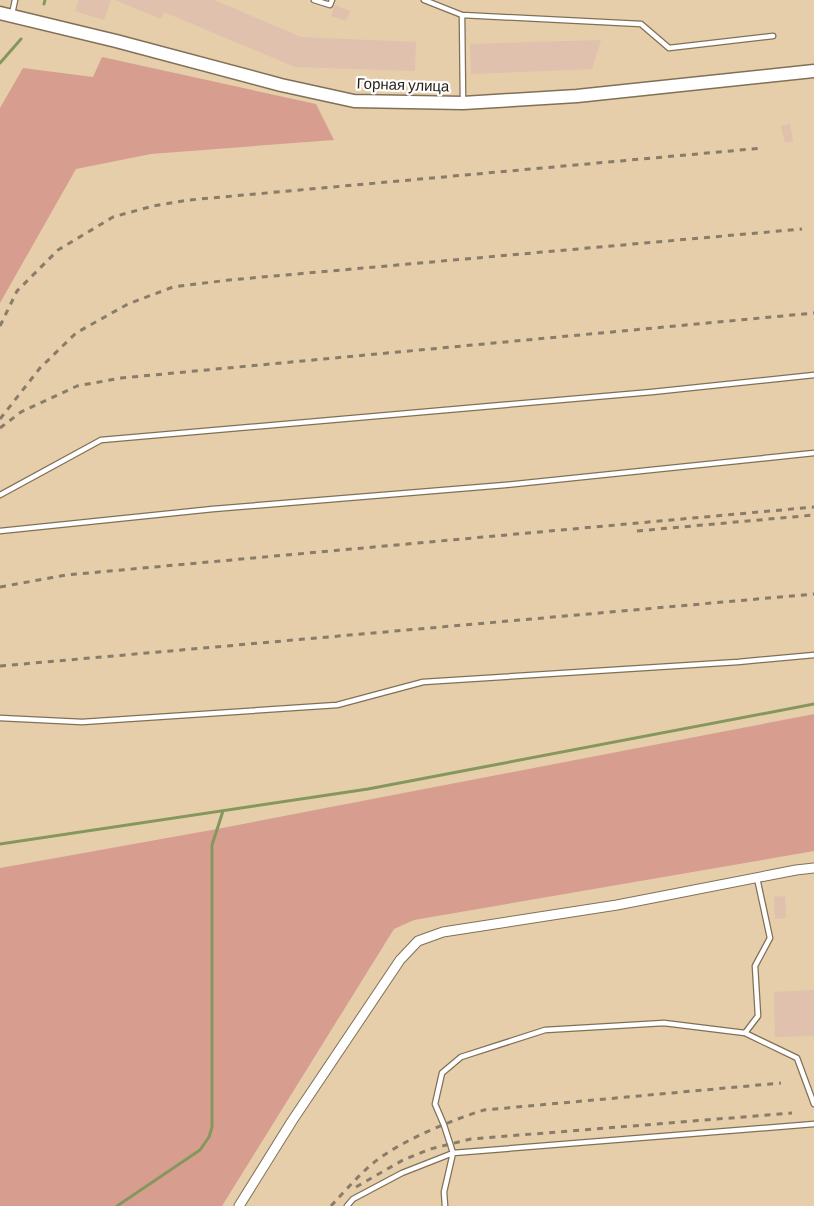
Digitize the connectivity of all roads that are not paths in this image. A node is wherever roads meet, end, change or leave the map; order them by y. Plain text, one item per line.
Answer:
1 (15, 0) edge
2 (314, 0) edge
3 (332, 0) edge
4 (424, 0) edge
5 (6, 14) edge
6 (462, 15) junction
7 (772, 36) dead end
8 (814, 70) edge
9 (463, 103) junction
10 (814, 375) edge
11 (814, 452) edge
12 (0, 495) edge
13 (0, 531) edge
14 (814, 655) edge
15 (0, 718) edge
16 (814, 868) edge
17 (757, 878) junction
18 (745, 1033) junction
19 (814, 1104) edge
20 (814, 1124) edge
21 (453, 1153) junction
22 (239, 1206) edge
23 (347, 1206) edge
24 (445, 1206) edge

1 - 5 lane
2 - 3 lane
4 - 6 lane
5 - 9 street, Горная улица
6 - 7 lane
6 - 9 lane
8 - 9 street, Горная улица
10 - 12 lane
11 - 13 lane
14 - 15 lane
16 - 17 street
17 - 18 lane
17 - 22 street
18 - 19 lane
18 - 21 lane
20 - 21 lane
21 - 23 lane
21 - 24 lane

